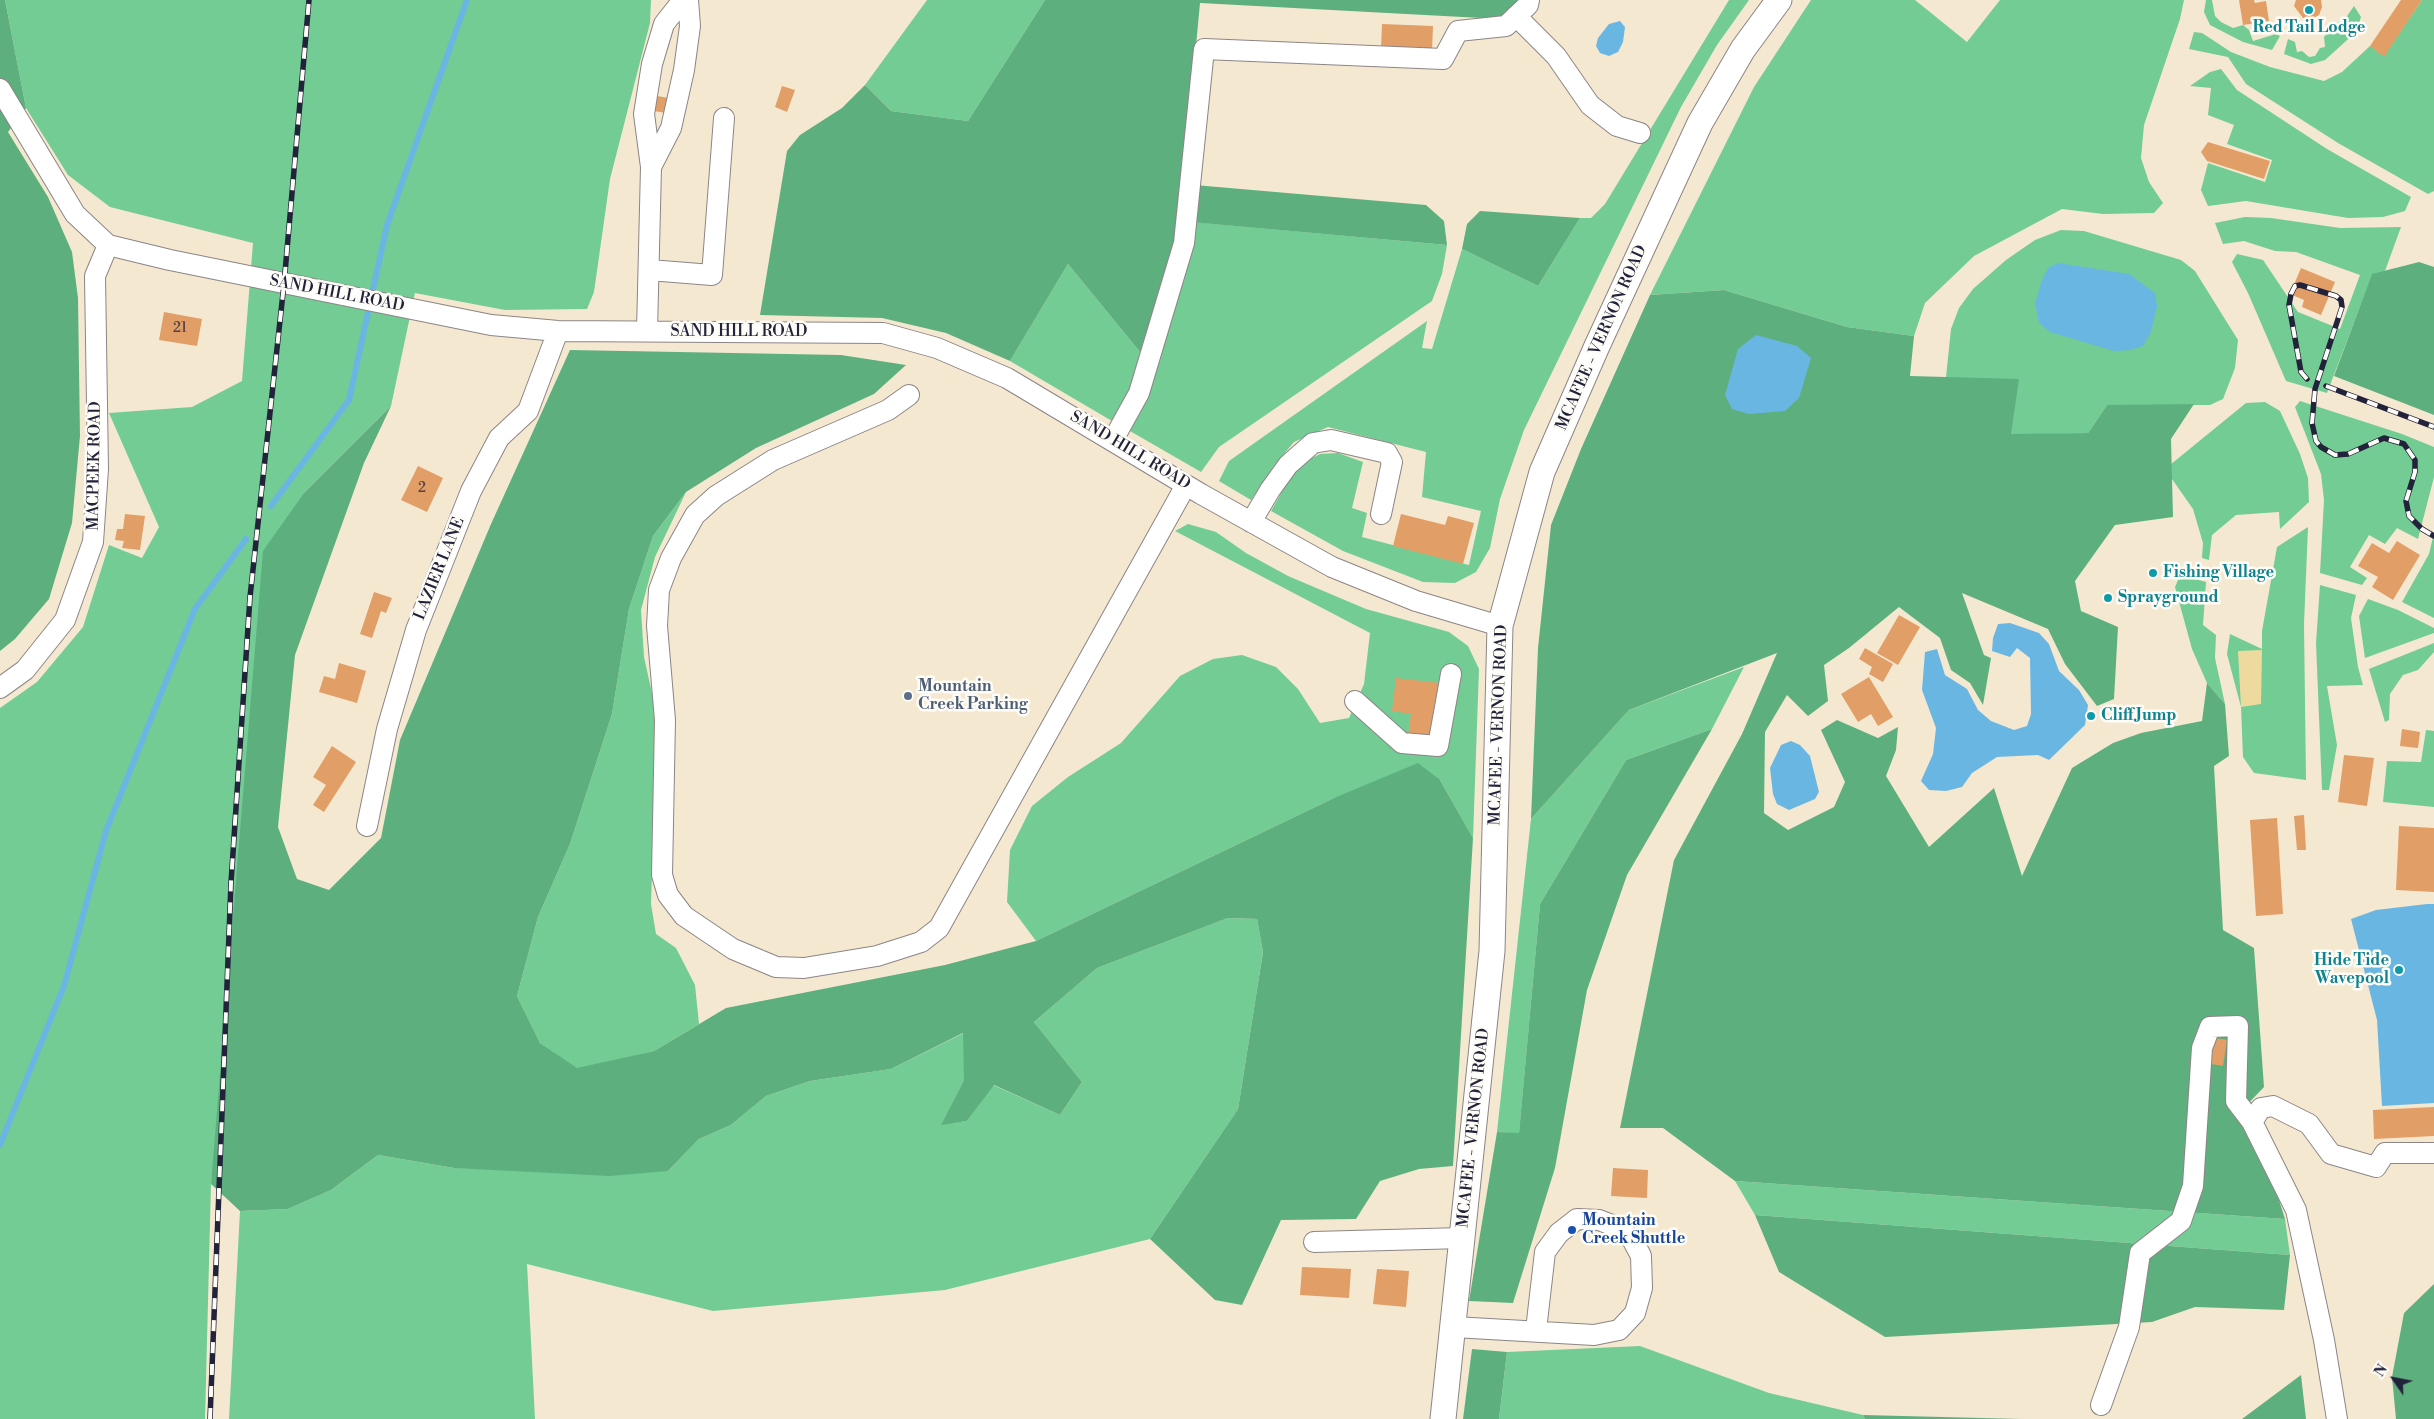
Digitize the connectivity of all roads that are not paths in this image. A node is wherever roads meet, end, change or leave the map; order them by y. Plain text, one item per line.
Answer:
1 (683, 0) edge
2 (688, 0) edge
3 (1529, 0) edge
4 (1778, 0) edge
5 (1516, 16) junction
6 (652, 64) junction
7 (684, 70) junction
8 (0, 89) edge
9 (724, 118) dead end
10 (1640, 133) dead end
11 (651, 168) junction
12 (108, 246) junction
13 (649, 270) junction
14 (558, 331) junction
15 (647, 331) junction
16 (909, 395) dead end
17 (1114, 440) junction
18 (1186, 485) junction
19 (1381, 514) dead end
20 (1251, 522) junction
21 (1500, 626) junction
22 (1451, 674) dead end
23 (0, 688) edge
24 (1355, 701) dead end
25 (367, 826) dead end
26 (2252, 1122) junction
27 (2434, 1153) edge
28 (1463, 1238) junction
29 (1314, 1242) dead end
30 (1454, 1327) junction
31 (1536, 1330) junction
32 (2101, 1405) dead end
33 (1443, 1419) edge
34 (2338, 1419) edge

1 - 6 street
2 - 7 street
3 - 5 street
4 - 21 main road, MCAFEE - VERNON ROAD
5 - 10 street
5 - 17 street
6 - 7 street
6 - 11 street
7 - 11 street
8 - 12 street
9 - 13 street
11 - 13 street
12 - 14 street, SAND HILL ROAD
12 - 23 street, MACPEEK ROAD
13 - 15 street
14 - 15 street, SAND HILL ROAD
14 - 25 street, LAZIER LANE
15 - 17 street, SAND HILL ROAD
16 - 18 street
17 - 18 street, SAND HILL ROAD
18 - 20 street, SAND HILL ROAD
19 - 20 street
20 - 21 street, SAND HILL ROAD
21 - 28 main road, MCAFEE - VERNON ROAD
22 - 24 street
26 - 27 street
26 - 32 street
26 - 34 street
28 - 29 street
28 - 30 main road, MCAFEE - VERNON ROAD
30 - 31 street
30 - 33 main road, MCAFEE - VERNON ROAD
31 - 31 street

